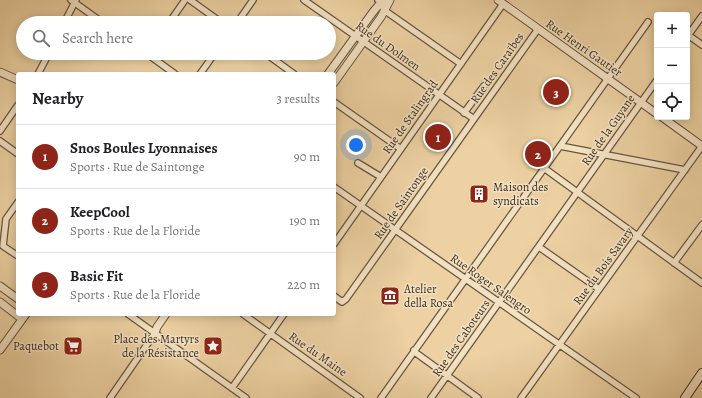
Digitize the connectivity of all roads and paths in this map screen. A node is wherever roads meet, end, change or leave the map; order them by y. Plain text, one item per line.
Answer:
1 (185, 0) edge
2 (190, 0) edge
3 (253, 0) edge
4 (304, 0) edge
5 (390, 0) edge
6 (74, 1) edge
7 (380, 1) edge
8 (500, 2) edge
9 (384, 10) junction
10 (67, 16) edge
11 (94, 16) edge
12 (174, 16) edge
13 (212, 16) edge
14 (242, 16) edge
15 (327, 16) edge
16 (702, 16) edge
17 (648, 22) dead end
18 (336, 23) edge
19 (538, 29) junction
20 (690, 33) edge
21 (355, 36) junction
22 (690, 37) edge
23 (363, 42) junction
24 (702, 45) edge
25 (45, 60) edge
26 (156, 60) edge
27 (210, 60) edge
28 (274, 60) edge
29 (461, 64) junction
30 (0, 72) edge
31 (39, 72) edge
32 (172, 72) edge
33 (201, 72) edge
34 (291, 72) edge
35 (329, 72) edge
36 (608, 78) junction
37 (16, 79) edge
38 (336, 80) edge
39 (654, 84) edge
40 (484, 86) dead end
41 (439, 95) junction
42 (641, 102) junction
43 (336, 103) edge
44 (16, 108) edge
45 (654, 112) edge
46 (464, 113) junction
47 (474, 120) junction
48 (666, 120) edge
49 (0, 131) edge
50 (0, 141) edge
51 (560, 146) junction
52 (702, 146) edge
53 (401, 149) junction
54 (16, 153) edge
55 (603, 155) junction
56 (358, 163) dead end
57 (544, 168) junction
58 (685, 170) junction
59 (381, 176) junction
60 (336, 187) edge
61 (577, 192) junction
62 (16, 205) edge
63 (361, 206) junction
64 (702, 225) edge
65 (395, 230) junction
66 (637, 237) junction
67 (336, 241) edge
68 (538, 247) junction
69 (16, 255) edge
70 (674, 263) junction
71 (465, 279) junction
72 (702, 283) edge
73 (0, 286) edge
74 (599, 289) junction
75 (16, 297) edge
76 (336, 298) edge
77 (0, 302) edge
78 (499, 303) junction
79 (16, 311) edge
80 (24, 316) edge
81 (131, 316) edge
82 (165, 316) edge
83 (246, 316) edge
84 (283, 316) edge
85 (155, 333) junction
86 (270, 334) junction
87 (559, 345) junction
88 (1, 347) edge
89 (414, 350) junction
90 (448, 374) junction
91 (702, 374) edge
92 (232, 388) junction
93 (110, 398) edge
94 (246, 398) edge
95 (360, 398) edge
96 (380, 398) edge
97 (431, 398) edge
98 (478, 398) edge
99 (521, 398) edge
100 (636, 398) edge
101 (684, 398) edge

1 - 12 street
2 - 13 street
3 - 14 street
4 - 15 street, Rue du Dolmen
5 - 9 street
6 - 10 street
6 - 11 street
7 - 9 street
7 - 21 street
8 - 19 street, Rue Henri Gautier
8 - 29 street, Rue de Stalingrad
9 - 23 street
9 - 29 street
16 - 20 street
17 - 36 street
18 - 21 street, Rue du Dolmen
19 - 36 street, Rue Henri Gautier
19 - 47 street, Rue des Caraïbes
21 - 23 street, Rue du Dolmen
21 - 35 street
22 - 24 street
23 - 38 street
23 - 41 street, Rue du Dolmen
25 - 31 street
26 - 32 street
27 - 33 street
28 - 34 street
29 - 41 street, Rue de Stalingrad
30 - 37 street
36 - 42 street, Rue Henri Gautier
36 - 51 street
39 - 42 street, Rue de la Guyane
40 - 46 street
41 - 46 street, Rue du Dolmen
41 - 53 street, Rue de Stalingrad
42 - 45 street, Rue Henri Gautier
42 - 55 street, Rue de la Guyane
43 - 53 street
44 - 49 street
46 - 47 street, Rue du Dolmen
47 - 65 street, Rue de Saintonge
48 - 52 street
50 - 54 street
51 - 55 street
51 - 57 street
52 - 58 street, Rue du Bois Savary
53 - 59 street, Rue de Stalingrad
55 - 58 street
55 - 61 street, Rue de la Guyane
56 - 59 street
57 - 61 street
57 - 71 street
58 - 66 street, Rue du Bois Savary
59 - 63 street, Rue de Stalingrad
60 - 63 street, Rue Roger Salengro
61 - 66 street
61 - 68 street, Rue des Caboteurs
62 - 69 street
63 - 65 street, Rue Roger Salengro
63 - 67 street, Rue de Stalingrad
64 - 70 street
65 - 71 street, Rue Roger Salengro
65 - 76 street, Rue de Saintonge
66 - 70 street
66 - 74 street, Rue du Bois Savary
68 - 74 street
68 - 78 street, Rue des Caboteurs
70 - 72 street
71 - 78 street, Rue Roger Salengro
71 - 89 street
73 - 75 street
74 - 87 street, Rue du Bois Savary
77 - 79 street
78 - 87 street, Rue Roger Salengro
78 - 90 street, Rue des Caboteurs
80 - 88 street
81 - 85 street
82 - 85 street
83 - 86 street, Rue du Maine
84 - 86 street
85 - 92 street
85 - 93 street
86 - 92 street
86 - 95 street, Rue du Maine
87 - 99 street, Rue du Bois Savary
87 - 100 street, Rue Roger Salengro
89 - 90 street
89 - 96 street
90 - 97 street, Rue des Caboteurs
90 - 98 street
91 - 101 main road
92 - 94 street

